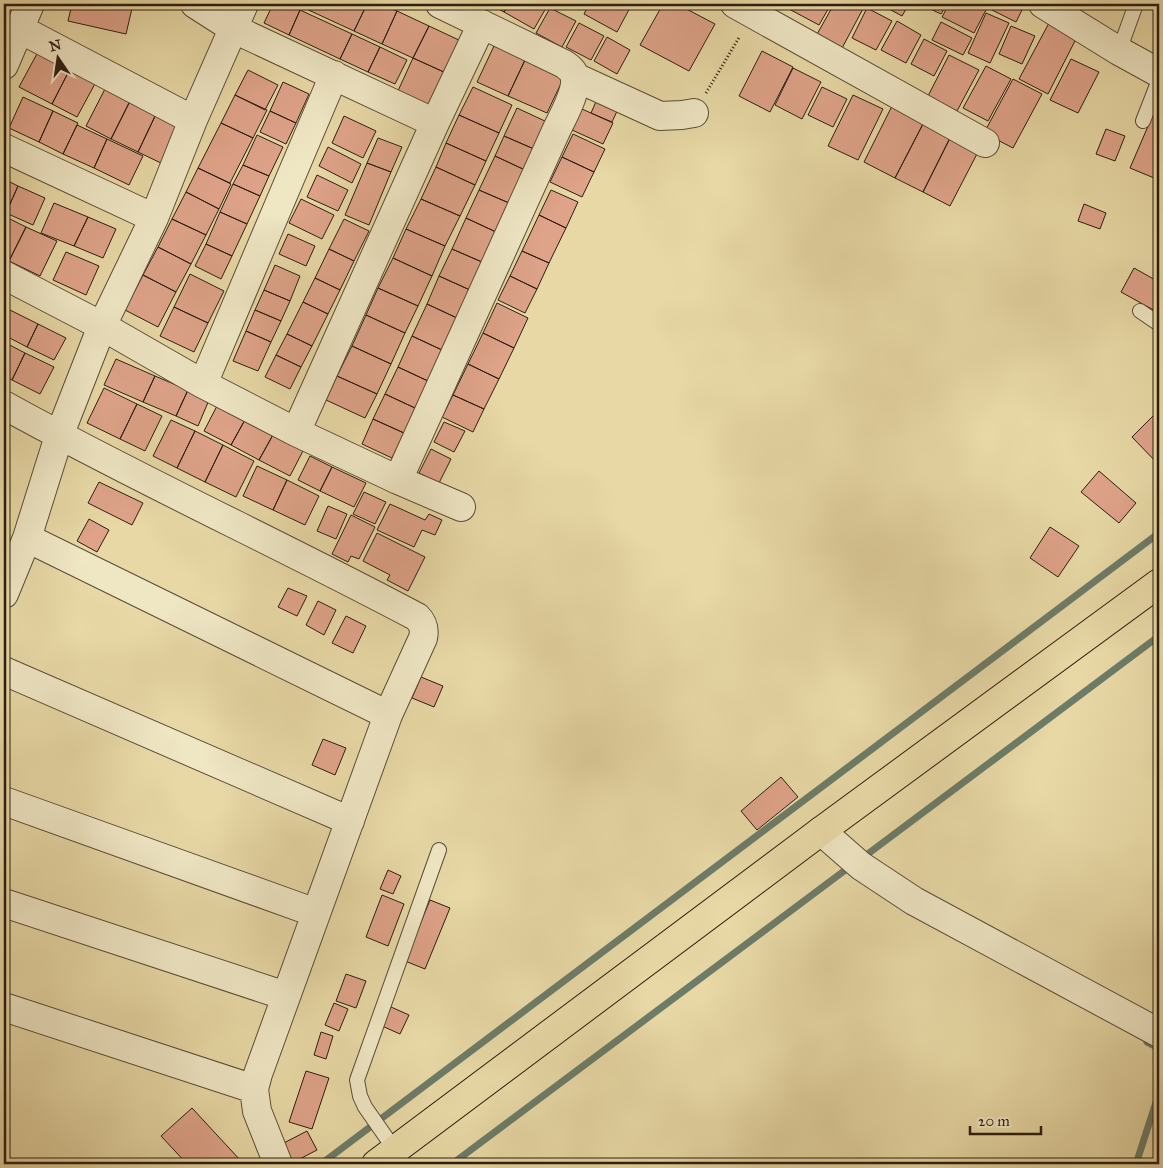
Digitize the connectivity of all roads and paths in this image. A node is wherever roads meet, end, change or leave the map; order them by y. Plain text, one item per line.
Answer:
1 (30, 4) edge
2 (195, 4) edge
3 (244, 4) edge
4 (440, 4) edge
5 (1042, 4) edge
6 (1136, 4) edge
7 (760, 11) edge
8 (482, 24) junction
9 (18, 28) junction
10 (234, 29) junction
11 (1119, 51) junction
12 (4, 65) edge
13 (1159, 73) edge
14 (334, 75) junction
15 (575, 78) junction
16 (1159, 80) edge
17 (694, 113) joint
18 (193, 120) junction
19 (1143, 121) dead end
20 (435, 123) junction
21 (985, 143) dead end
22 (4, 148) edge
23 (154, 218) junction
24 (4, 275) edge
25 (1140, 311) dead end
26 (1159, 324) edge
27 (102, 326) junction
28 (202, 384) junction
29 (4, 405) edge
30 (296, 432) junction
31 (58, 436) junction
32 (398, 480) junction
33 (461, 507) dead end
34 (27, 538) junction
35 (1159, 583) edge
36 (4, 594) edge
37 (4, 671) edge
38 (388, 715) junction
39 (4, 801) edge
40 (350, 821) junction
41 (831, 840) junction
42 (439, 850) dead end
43 (4, 902) edge
44 (316, 914) junction
45 (286, 996) junction
46 (4, 1007) edge
47 (1159, 1033) edge
48 (254, 1089) junction
49 (385, 1157) edge
50 (278, 1164) edge

1 - 9 street
2 - 10 street
3 - 10 street
4 - 8 street
5 - 11 street
6 - 11 lane
7 - 17 path
7 - 21 street
8 - 15 street
8 - 20 street
9 - 12 street
9 - 18 street
10 - 14 street
10 - 18 street
11 - 13 street
14 - 20 street
14 - 28 street
15 - 17 street
15 - 32 street
16 - 19 lane
18 - 23 street
20 - 30 street
22 - 23 street
23 - 27 street
24 - 27 street
25 - 26 lane
27 - 28 street
27 - 31 street
28 - 30 street
29 - 31 street
30 - 32 street
31 - 34 street
31 - 38 street
32 - 33 street
34 - 36 street
34 - 38 street
35 - 41 main road
37 - 40 street
38 - 40 street
39 - 44 street
40 - 44 street
41 - 47 street
41 - 49 main road
42 - 49 lane
43 - 45 street
44 - 45 street
45 - 48 street
46 - 48 street
48 - 50 street

